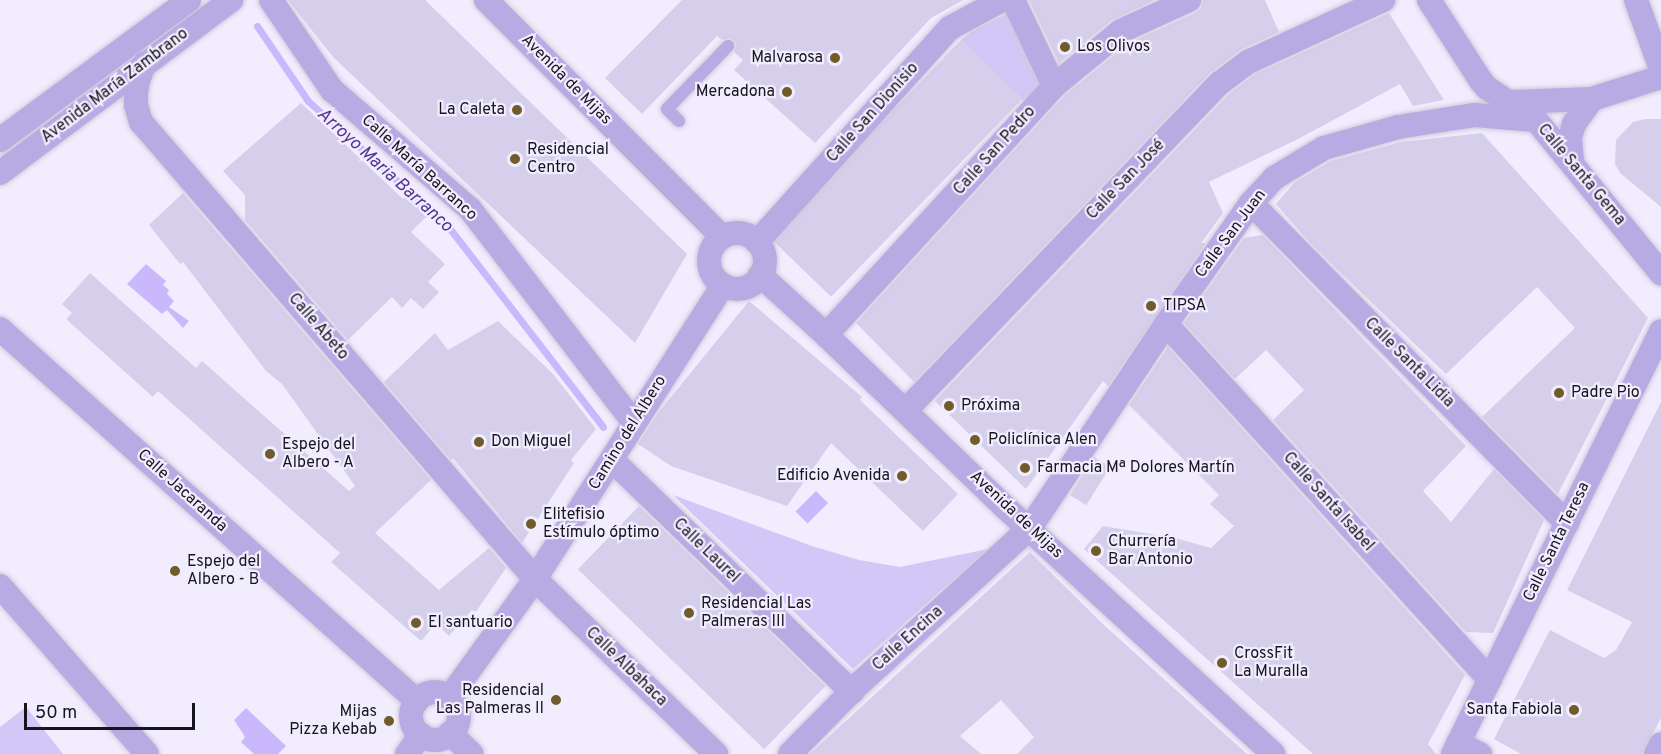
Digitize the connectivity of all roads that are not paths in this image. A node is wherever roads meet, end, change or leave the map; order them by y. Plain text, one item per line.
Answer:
1 (189, 0) edge
2 (231, 0) edge
3 (271, 0) edge
4 (486, 0) edge
5 (1002, 0) edge
6 (1013, 0) edge
7 (1189, 0) edge
8 (1383, 0) edge
9 (1429, 0) edge
10 (1636, 0) edge
11 (728, 46) dead end
12 (145, 63) junction
13 (1661, 69) edge
14 (1661, 77) edge
15 (1054, 86) junction
16 (1487, 88) junction
17 (1592, 99) junction
18 (1512, 102) junction
19 (1475, 115) junction
20 (1536, 120) junction
21 (679, 121) dead end
22 (0, 140) edge
23 (1572, 161) junction
24 (0, 173) edge
25 (1251, 203) junction
26 (722, 237) junction
27 (757, 242) junction
28 (1661, 273) edge
29 (760, 275) junction
30 (723, 285) junction
31 (1166, 324) junction
32 (0, 329) edge
33 (1661, 331) edge
34 (826, 335) junction
35 (906, 410) junction
36 (633, 423) junction
37 (612, 460) junction
38 (1567, 523) junction
39 (1030, 528) junction
40 (535, 579) junction
41 (0, 586) edge
42 (1490, 680) junction
43 (852, 692) junction
44 (449, 698) junction
45 (417, 701) junction
46 (450, 733) junction
47 (414, 744) edge
48 (1661, 744) edge
49 (1456, 748) edge
50 (147, 754) edge
51 (472, 754) edge
52 (716, 754) edge
53 (790, 754) edge
54 (1273, 754) edge
55 (1480, 754) edge
56 (1656, 754) edge

1 - 22 street, Avenida María Zambrano
2 - 12 street, Avenida María Zambrano
3 - 36 street, Calle María Barranco
4 - 26 street, Avenida de Mijas
5 - 27 street, Calle San Dionisio
6 - 15 street
7 - 15 street, Calle San Pedro
8 - 35 street, Calle San José
9 - 16 street, Calle Santa Gema
10 - 13 street
11 - 21 lane
12 - 24 street, Avenida María Zambrano
12 - 40 street, Calle Abeto
14 - 17 street
15 - 34 street, Calle San Pedro
16 - 18 street, Calle Santa Gema
16 - 19 street
17 - 18 street
17 - 23 street
18 - 20 street, Calle Santa Gema
19 - 20 street, Calle San Juan
19 - 25 street, Calle San Juan
20 - 23 street, Calle Santa Gema
23 - 28 street, Calle Santa Gema
25 - 31 street, Calle San Juan
25 - 38 street, Calle Santa Lidia
26 - 27 street
26 - 30 street
27 - 29 street
29 - 30 street
29 - 34 street, Avenida de Mijas
30 - 36 street, Camino del Albero
31 - 39 street, Calle San Juan
31 - 42 street, Calle Santa Isabel
32 - 45 street, Calle Jacaranda
33 - 38 street, Calle Santa Teresa
34 - 35 street, Avenida de Mijas
35 - 39 street, Avenida de Mijas
36 - 37 street, Camino del Albero
37 - 40 street, Camino del Albero
37 - 43 street, Calle Laurel
38 - 42 street, Calle Santa Teresa
39 - 43 street, Calle Encina
39 - 54 street, Avenida de Mijas
40 - 44 street, Camino del Albero
40 - 52 street, Calle Albahaca
41 - 50 street
42 - 49 street, Calle Santa Teresa
43 - 53 street, Calle Encina
44 - 45 street
44 - 46 street
45 - 47 street
46 - 47 street
46 - 51 street
48 - 56 street
49 - 55 street

